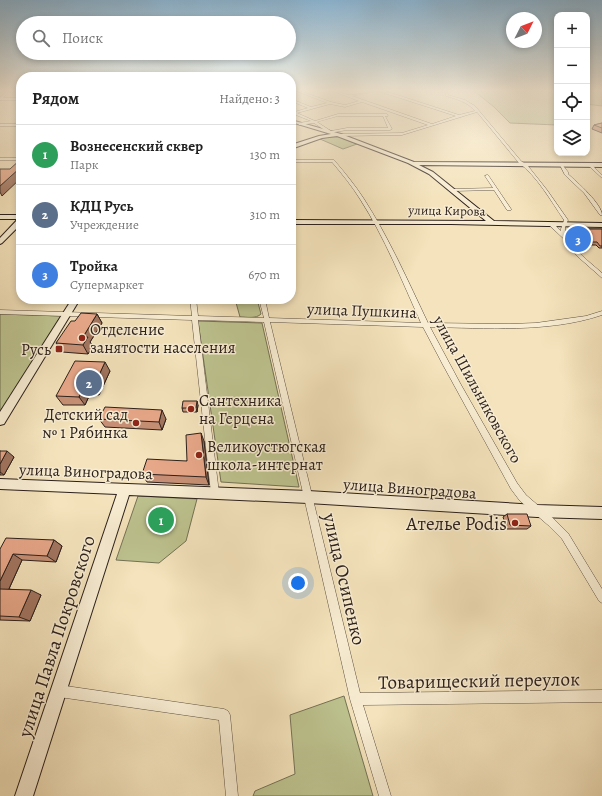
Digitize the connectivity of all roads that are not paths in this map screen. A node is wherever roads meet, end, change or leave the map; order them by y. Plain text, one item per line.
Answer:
1 (303, 127) edge
2 (312, 127) edge
3 (324, 127) edge
4 (389, 127) edge
5 (425, 127) edge
6 (491, 127) edge
7 (335, 133) junction
8 (312, 140) junction
9 (296, 145) edge
10 (0, 159) edge
11 (16, 159) edge
12 (296, 161) edge
13 (410, 162) junction
14 (432, 164) junction
15 (522, 164) junction
16 (560, 164) junction
17 (590, 164) junction
18 (602, 164) edge
19 (431, 173) junction
20 (487, 176) dead end
21 (602, 176) edge
22 (496, 189) junction
23 (454, 190) junction
24 (509, 209) dead end
25 (602, 214) edge
26 (0, 217) edge
27 (16, 217) edge
28 (296, 222) edge
29 (377, 222) junction
30 (493, 223) junction
31 (551, 224) junction
32 (565, 224) junction
33 (16, 225) edge
34 (602, 225) edge
35 (565, 238) junction
36 (0, 242) edge
37 (602, 276) edge
38 (73, 304) edge
39 (193, 304) edge
40 (263, 304) edge
41 (0, 312) edge
42 (602, 313) edge
43 (66, 314) junction
44 (194, 318) junction
45 (267, 320) junction
46 (426, 325) junction
47 (0, 421) edge
48 (0, 484) edge
49 (125, 489) junction
50 (215, 493) junction
51 (308, 497) junction
52 (536, 512) junction
53 (602, 513) edge
54 (602, 598) edge
55 (59, 691) junction
56 (602, 696) edge
57 (356, 699) junction
58 (24, 796) edge
59 (232, 796) edge
60 (385, 796) edge

1 - 8 main road
2 - 7 main road
3 - 7 street
4 - 7 street
5 - 7 street
6 - 15 street
7 - 8 main road
7 - 13 main road
8 - 9 main road
10 - 11 street
12 - 29 street, улица Шильниковского
13 - 14 main road
13 - 19 main road
14 - 15 main road
14 - 19 main road
15 - 16 main road
15 - 32 street
16 - 17 main road
16 - 25 street
17 - 18 main road
17 - 21 street
19 - 23 main road
20 - 22 street
22 - 23 street
22 - 24 street
23 - 30 main road
26 - 27 main road
28 - 29 main road, улица Кирова
29 - 30 main road, улица Кирова
29 - 46 street, улица Шильниковского
30 - 31 main road, улица Кирова
31 - 32 main road, улица Кирова
31 - 35 street
32 - 34 main road, улица Кирова
32 - 35 street
33 - 36 main road
35 - 37 street
38 - 43 main road
39 - 44 street
40 - 45 street, улица Осипенко
41 - 43 street, улица Пушкина
42 - 46 street, улица Пушкина
43 - 44 street, улица Пушкина
43 - 47 main road
44 - 45 street, улица Пушкина
44 - 50 street
45 - 46 street, улица Пушкина
45 - 51 street, улица Осипенко
46 - 52 street, улица Шильниковского
48 - 49 main road, улица Виноградова
49 - 50 main road, улица Виноградова
49 - 55 main road, улица Павла Покровского
50 - 51 main road, улица Виноградова
51 - 52 main road, улица Виноградова
51 - 57 street, улица Осипенко
52 - 53 main road, улица Виноградова
52 - 54 street, улица Шильниковского
55 - 58 main road, улица Павла Покровского
55 - 59 street
56 - 57 street, Товарищеский переулок
57 - 60 street, улица Осипенко

